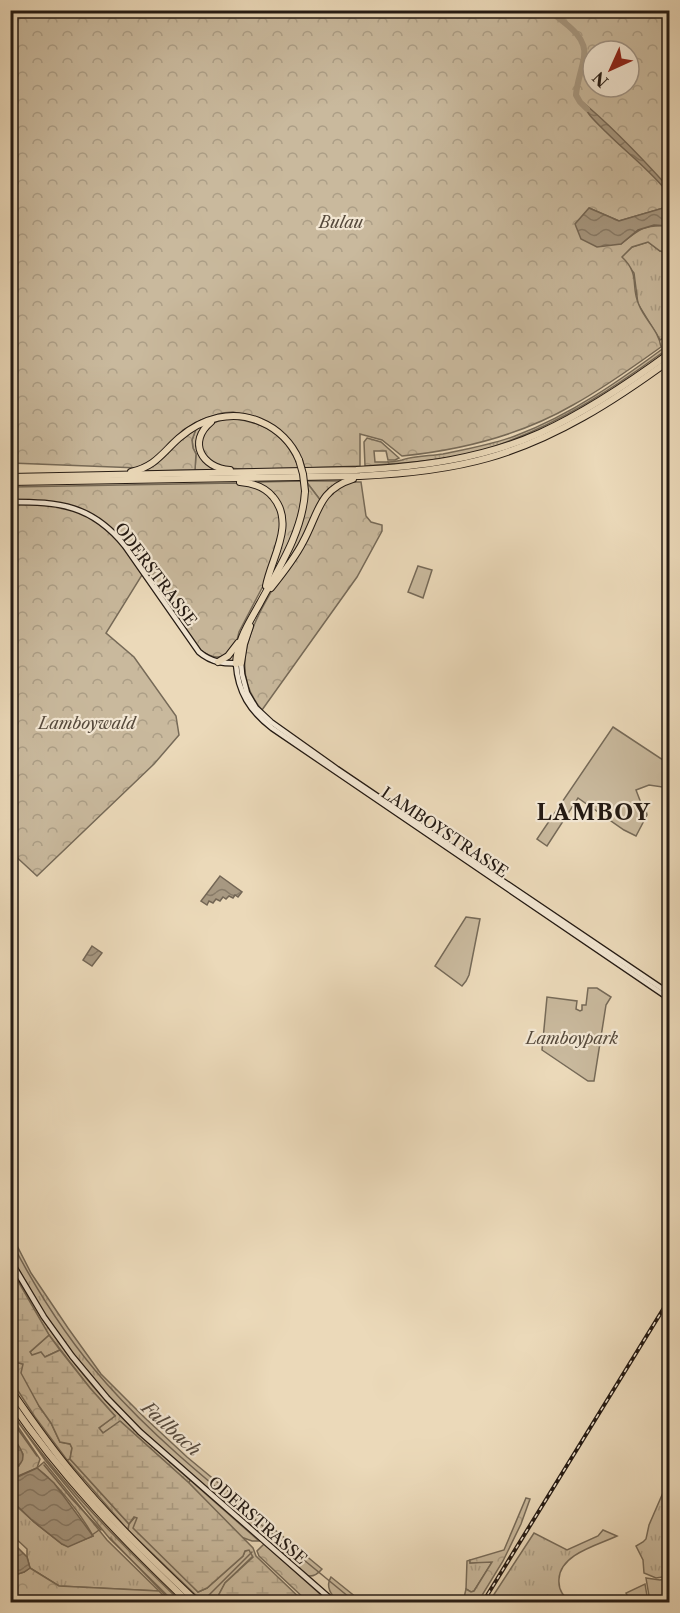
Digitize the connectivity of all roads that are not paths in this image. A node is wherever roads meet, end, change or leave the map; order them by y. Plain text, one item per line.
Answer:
1 (669, 353) edge
2 (669, 360) edge
3 (219, 417) junction
4 (242, 473) junction
5 (126, 475) junction
6 (360, 476) junction
7 (10, 477) edge
8 (231, 479) junction
9 (10, 482) edge
10 (10, 502) edge
11 (265, 594) junction
12 (254, 614) junction
13 (240, 640) junction
14 (218, 662) junction
15 (239, 664) junction
16 (669, 994) edge
17 (669, 999) edge
18 (10, 1260) edge
19 (10, 1389) edge
20 (10, 1401) edge
21 (188, 1602) edge
22 (197, 1602) edge
23 (334, 1602) edge

1 - 4 highway
2 - 6 highway
3 - 4 highway
3 - 5 highway
3 - 11 highway, bridge
4 - 5 highway
5 - 7 highway
6 - 8 highway
6 - 11 highway
8 - 9 highway
8 - 11 highway
10 - 14 main road, ODERSTRASSE
11 - 12 highway
12 - 13 highway
12 - 15 highway
13 - 14 highway
13 - 15 highway
14 - 15 main road, ODERSTRASSE
15 - 16 main road, LAMBOYSTRASSE
15 - 17 main road, LAMBOYSTRASSE
18 - 23 main road, ODERSTRASSE
19 - 22 highway
20 - 21 highway

